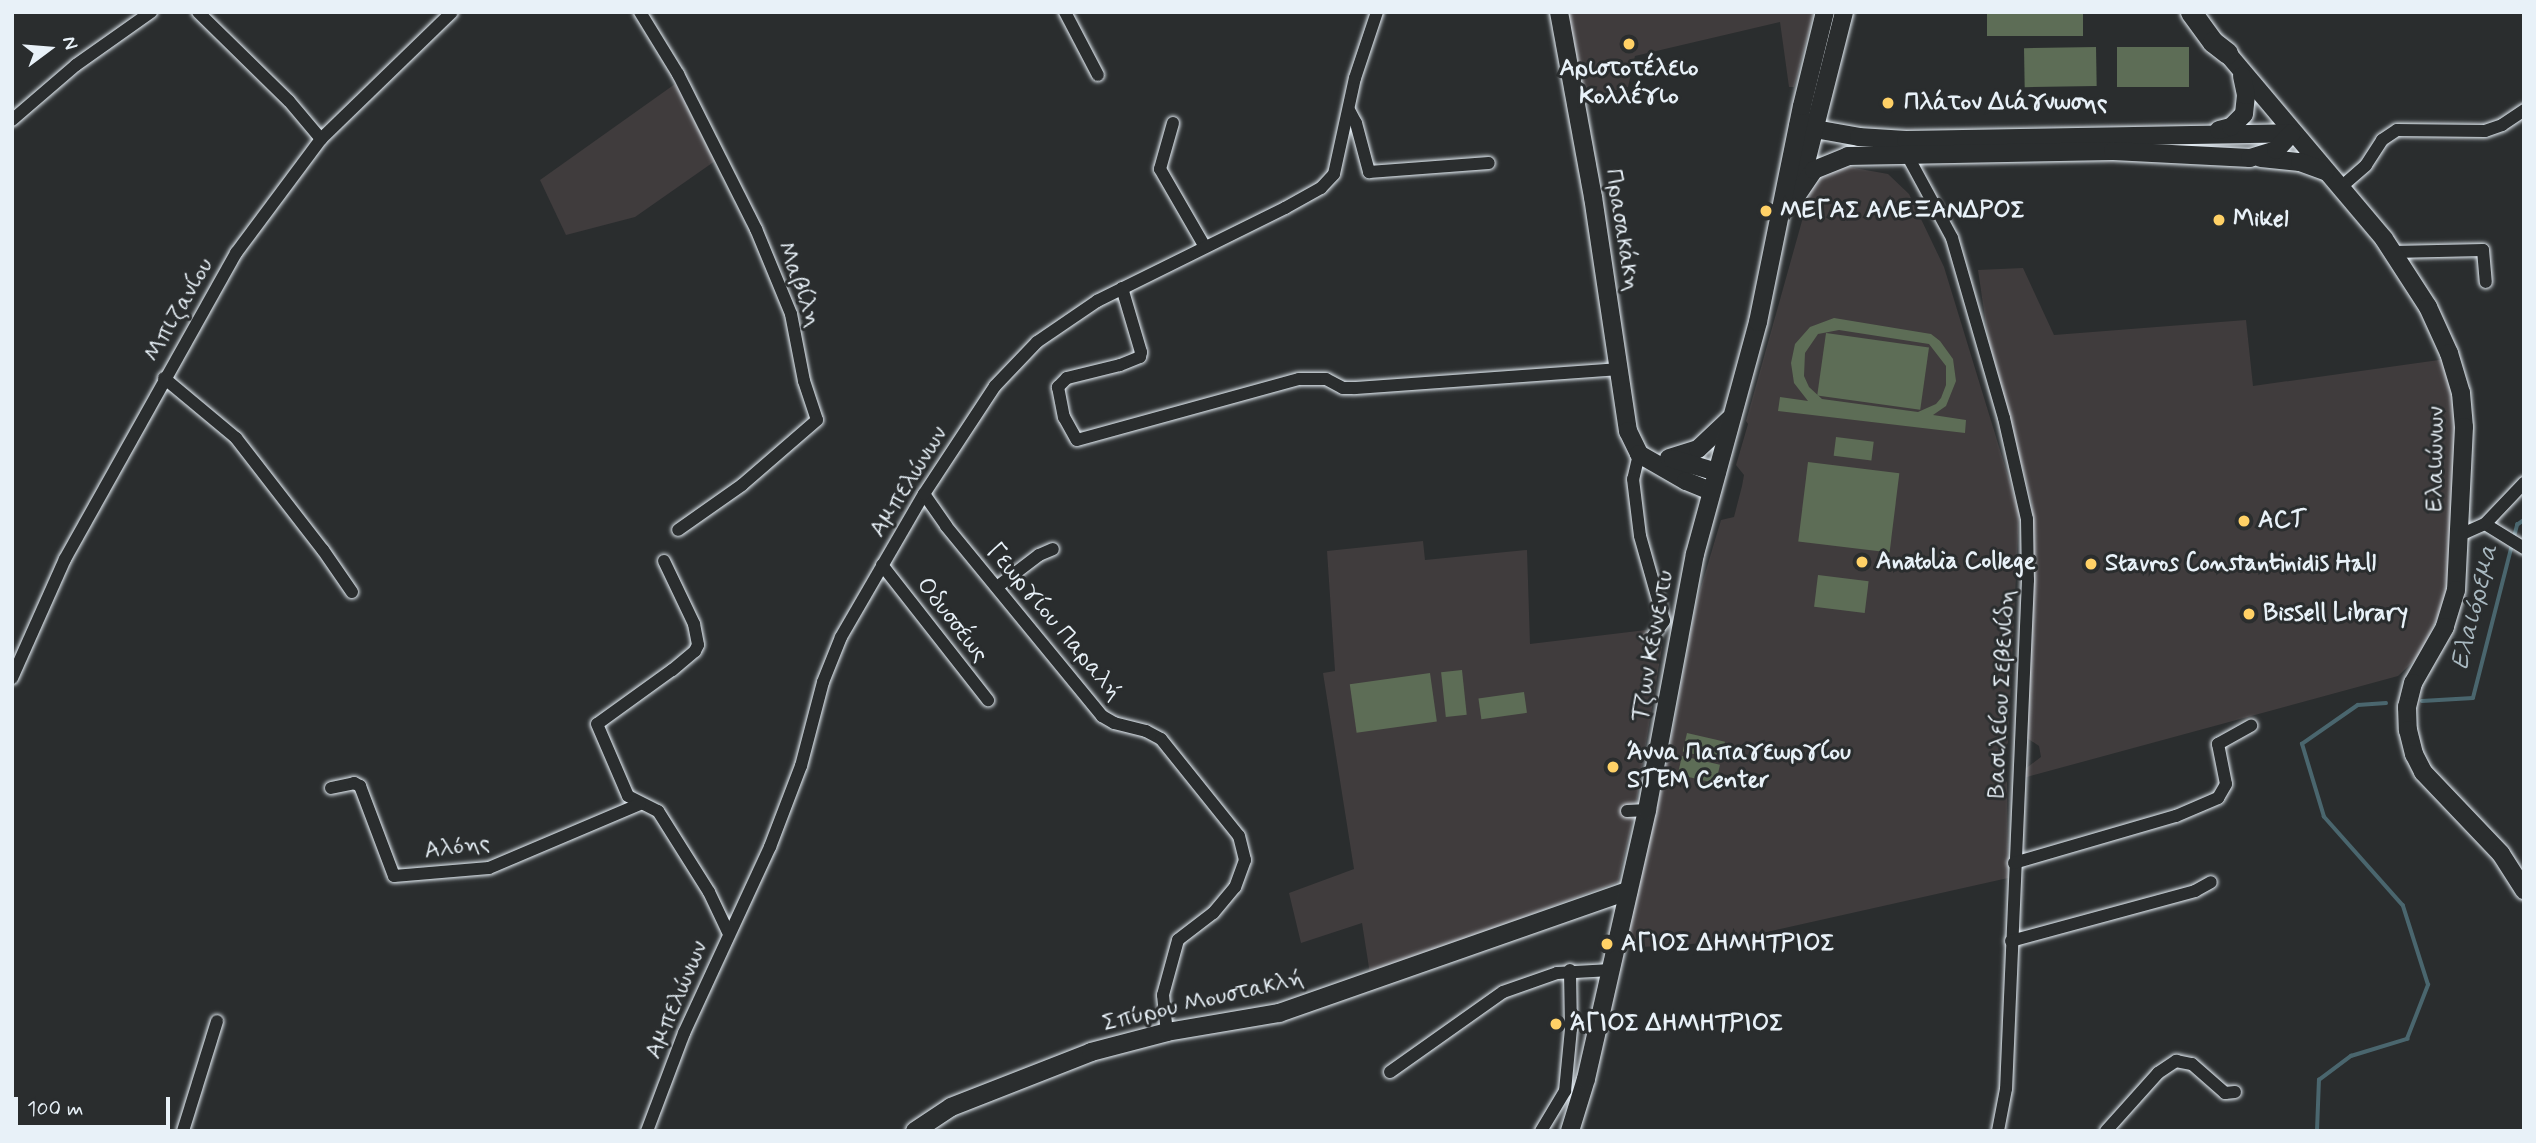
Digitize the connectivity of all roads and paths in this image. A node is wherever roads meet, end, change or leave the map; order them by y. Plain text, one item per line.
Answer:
1 (151, 12) edge
2 (198, 12) edge
3 (452, 12) edge
4 (640, 12) edge
5 (1065, 12) edge
6 (1377, 12) edge
7 (1559, 12) edge
8 (1825, 12) edge
9 (1844, 12) edge
10 (2200, 13) edge
11 (2227, 53) joint
12 (2242, 74) junction
13 (1097, 75) dead end
14 (1349, 110) junction
15 (2524, 110) edge
16 (12, 120) edge
17 (1173, 124) dead end
18 (2212, 132) junction
19 (2292, 133) junction
20 (1805, 136) junction
21 (321, 139) junction
22 (1872, 155) junction
23 (1907, 155) junction
24 (2250, 158) junction
25 (1489, 163) dead end
26 (2328, 173) junction
27 (2341, 187) junction
28 (1797, 195) junction
29 (1205, 247) junction
30 (2393, 252) junction
31 (1774, 254) junction
32 (2486, 282) dead end
33 (1122, 288) junction
34 (1617, 369) junction
35 (164, 378) junction
36 (1733, 416) junction
37 (1644, 456) junction
38 (1669, 458) junction
39 (1717, 472) junction
40 (2524, 483) edge
41 (1712, 491) junction
42 (924, 494) junction
43 (2485, 524) junction
44 (678, 530) dead end
45 (2460, 535) junction
46 (2524, 548) edge
47 (1054, 549) dead end
48 (664, 561) dead end
49 (882, 565) junction
50 (998, 587) junction
51 (352, 592) dead end
52 (1651, 639) dead end
53 (12, 678) edge
54 (988, 700) dead end
55 (2251, 726) dead end
56 (331, 788) dead end
57 (640, 804) junction
58 (1647, 810) junction
59 (1627, 811) dead end
60 (2014, 863) junction
61 (2211, 882) dead end
62 (2524, 890) edge
63 (1628, 891) junction
64 (728, 932) junction
65 (2011, 941) junction
66 (1570, 970) junction
67 (1611, 970) junction
68 (217, 1021) dead end
69 (1167, 1032) junction
70 (1390, 1072) dead end
71 (2235, 1092) dead end
72 (183, 1131) edge
73 (647, 1131) edge
74 (915, 1131) edge
75 (1541, 1131) edge
76 (1570, 1131) edge
77 (1998, 1131) edge
78 (2106, 1131) edge

1 - 16 street
2 - 21 street
3 - 21 street, Μπιζανίου
4 - 44 street, Μαβίλη
5 - 13 street
6 - 14 street, Αμπελώνων
7 - 34 main road, Πρασακάκη
8 - 20 main road, Τζων Κέννεντυ
9 - 20 main road, Τζων Κέννεντυ
10 - 11 highway
11 - 12 main road, Ελαιώνων
12 - 18 main road
12 - 19 main road, Ελαιώνων
14 - 25 street
14 - 29 street, Αμπελώνων
15 - 27 street
17 - 29 street
18 - 19 main road
18 - 20 main road
19 - 24 main road
19 - 26 main road, Ελαιώνων
20 - 22 main road
20 - 28 main road, Τζων Κέννεντυ
20 - 31 main road, Τζων Κέννεντυ
21 - 35 street, Μπιζανίου
22 - 23 main road
22 - 28 main road
23 - 24 main road
23 - 60 street, Βασιλείου Σεβενίδη
24 - 26 main road
26 - 27 main road, Ελαιώνων
27 - 30 main road, Ελαιώνων
28 - 31 main road, Τζων Κέννεντυ
29 - 33 street, Αμπελώνων
30 - 32 street
30 - 45 main road, Ελαιώνων
31 - 36 main road, Τζων Κέννεντυ
33 - 34 street
33 - 42 street, Αμπελώνων
34 - 37 main road, Πρασακάκη
35 - 51 street
35 - 53 street, Μπιζανίου
36 - 38 main road
36 - 39 main road, Τζων Κέννεντυ
37 - 38 main road
37 - 41 main road
37 - 52 street, Πρασακάκη
38 - 39 main road
39 - 41 main road, Τζων Κέννεντυ
40 - 43 street
41 - 58 main road, Τζων Κέννεντυ
42 - 49 street, Αμπελώνων
42 - 50 street, Γεωργίου Παραλή
43 - 45 street
43 - 46 street
45 - 62 main road, Ελαιώνων
47 - 50 street
48 - 57 street
49 - 54 street, Οδυσσέως
49 - 64 street, Αμπελώνων
50 - 69 street, Γεωργίου Παραλή
55 - 60 street
56 - 57 street, Αλόης
57 - 64 street
58 - 59 street
58 - 63 main road, Τζων Κέννεντυ
60 - 65 street, Βασιλείου Σεβενίδη
61 - 65 street
63 - 67 main road, Τζων Κέννεντυ
63 - 69 main road, Σπύρου Μουστακλή
64 - 73 street, Αμπελώνων
65 - 77 street, Βασιλείου Σεβενίδη
66 - 67 street
66 - 70 street
66 - 75 street
67 - 76 main road, Τζων Κέννεντυ
68 - 72 street
69 - 74 main road, Σπύρου Μουστακλή
71 - 78 street

